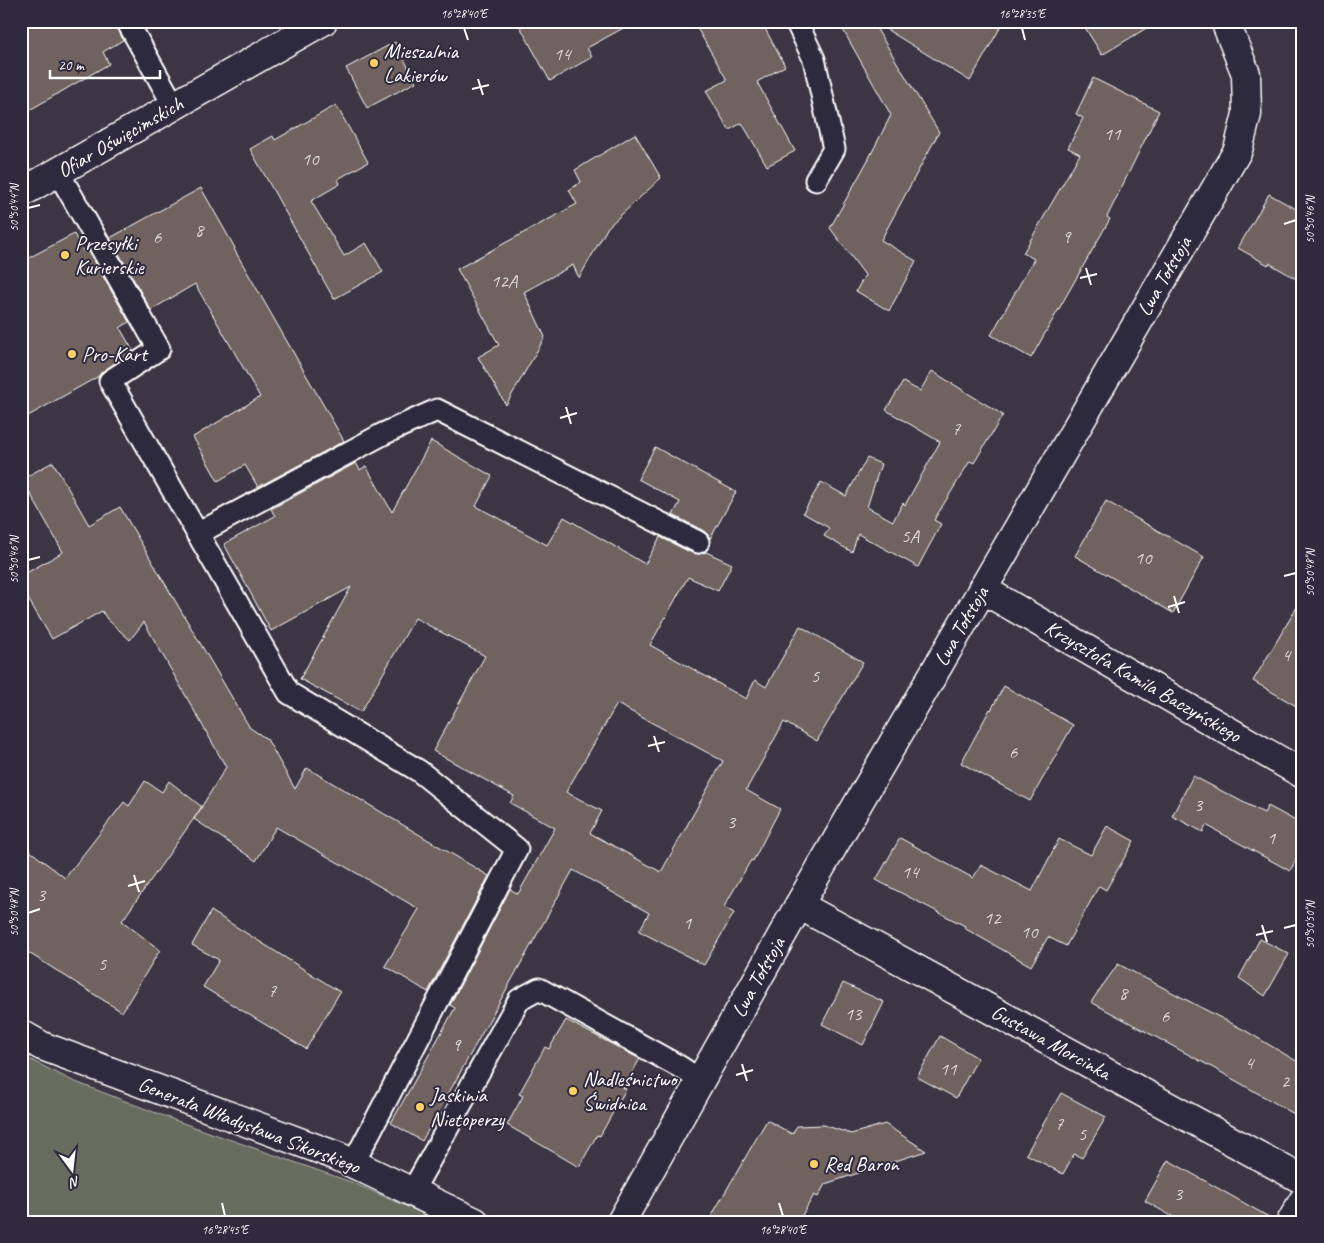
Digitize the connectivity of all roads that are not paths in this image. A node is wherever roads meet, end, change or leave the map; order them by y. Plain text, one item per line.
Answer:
1 (127, 21) edge
2 (323, 21) edge
3 (796, 21) edge
4 (1225, 21) edge
5 (174, 106) junction
6 (58, 172) junction
7 (816, 180) dead end
8 (21, 193) edge
9 (198, 534) junction
10 (698, 542) dead end
11 (982, 589) junction
12 (1303, 774) edge
13 (799, 905) junction
14 (21, 1034) edge
15 (700, 1080) junction
16 (353, 1164) junction
17 (1303, 1180) edge
18 (412, 1192) junction
19 (1303, 1201) edge
20 (475, 1222) edge
21 (621, 1222) edge
22 (1291, 1222) edge

1 - 5 lane
2 - 5 street, Ofiar Oświęcimskich
3 - 7 lane
4 - 11 street, Lwa Tołstoja
5 - 6 street, Ofiar Oświęcimskich
6 - 8 street, Ofiar Oświęcimskich
6 - 9 lane
9 - 10 lane
9 - 16 lane
11 - 12 street, Krzysztofa Kamila Baczyńskiego
11 - 13 street, Lwa Tołstoja
13 - 15 street, Lwa Tołstoja
13 - 17 street, Gustawa Morcinka
14 - 16 street, Generała Władysława Sikorskiego
15 - 18 lane
15 - 21 street, Lwa Tołstoja
16 - 18 street, Generała Władysława Sikorskiego
18 - 20 street, Generała Władysława Sikorskiego
19 - 22 street

